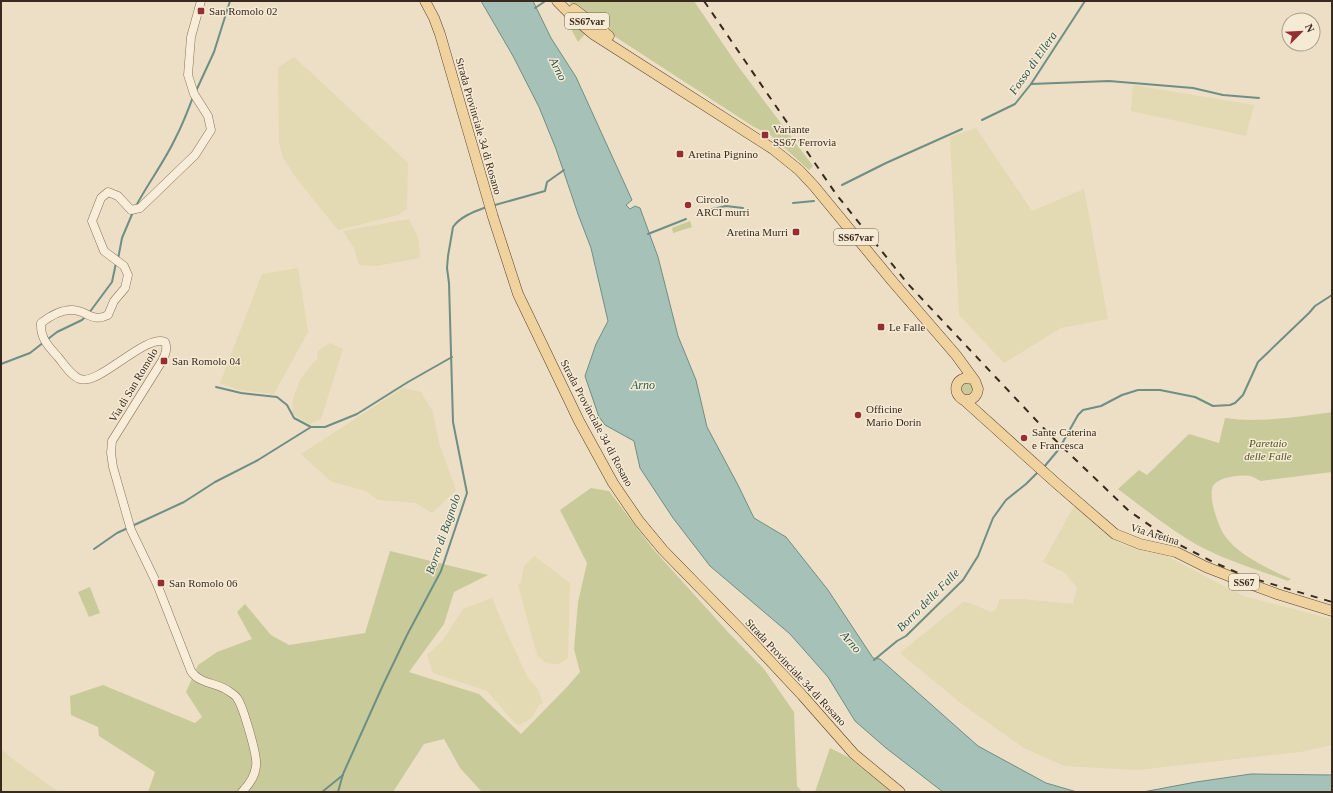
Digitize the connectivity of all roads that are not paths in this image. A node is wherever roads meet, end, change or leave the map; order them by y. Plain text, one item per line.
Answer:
1 (201, 1) edge
2 (425, 1) edge
3 (557, 1) edge
4 (564, 1) edge
5 (773, 149) junction
6 (956, 355) junction
7 (973, 379) junction
8 (960, 380) junction
9 (977, 394) junction
10 (964, 400) junction
11 (982, 415) junction
12 (1332, 611) edge
13 (242, 792) edge
14 (900, 792) edge

1 - 13 street, Via di San Romolo
2 - 14 main road, Strada Provinciale 34 di Rosano
3 - 5 main road, SS67var
4 - 5 main road, SS67var
5 - 6 main road, SS67var
6 - 7 main road, SS67var
6 - 8 main road, SS67var
7 - 8 main road
7 - 9 main road
8 - 10 main road, Via Aretina / SS67
9 - 10 main road
9 - 11 main road
10 - 11 main road, Via Aretina / SS67
11 - 12 main road, Via Aretina / SS67

